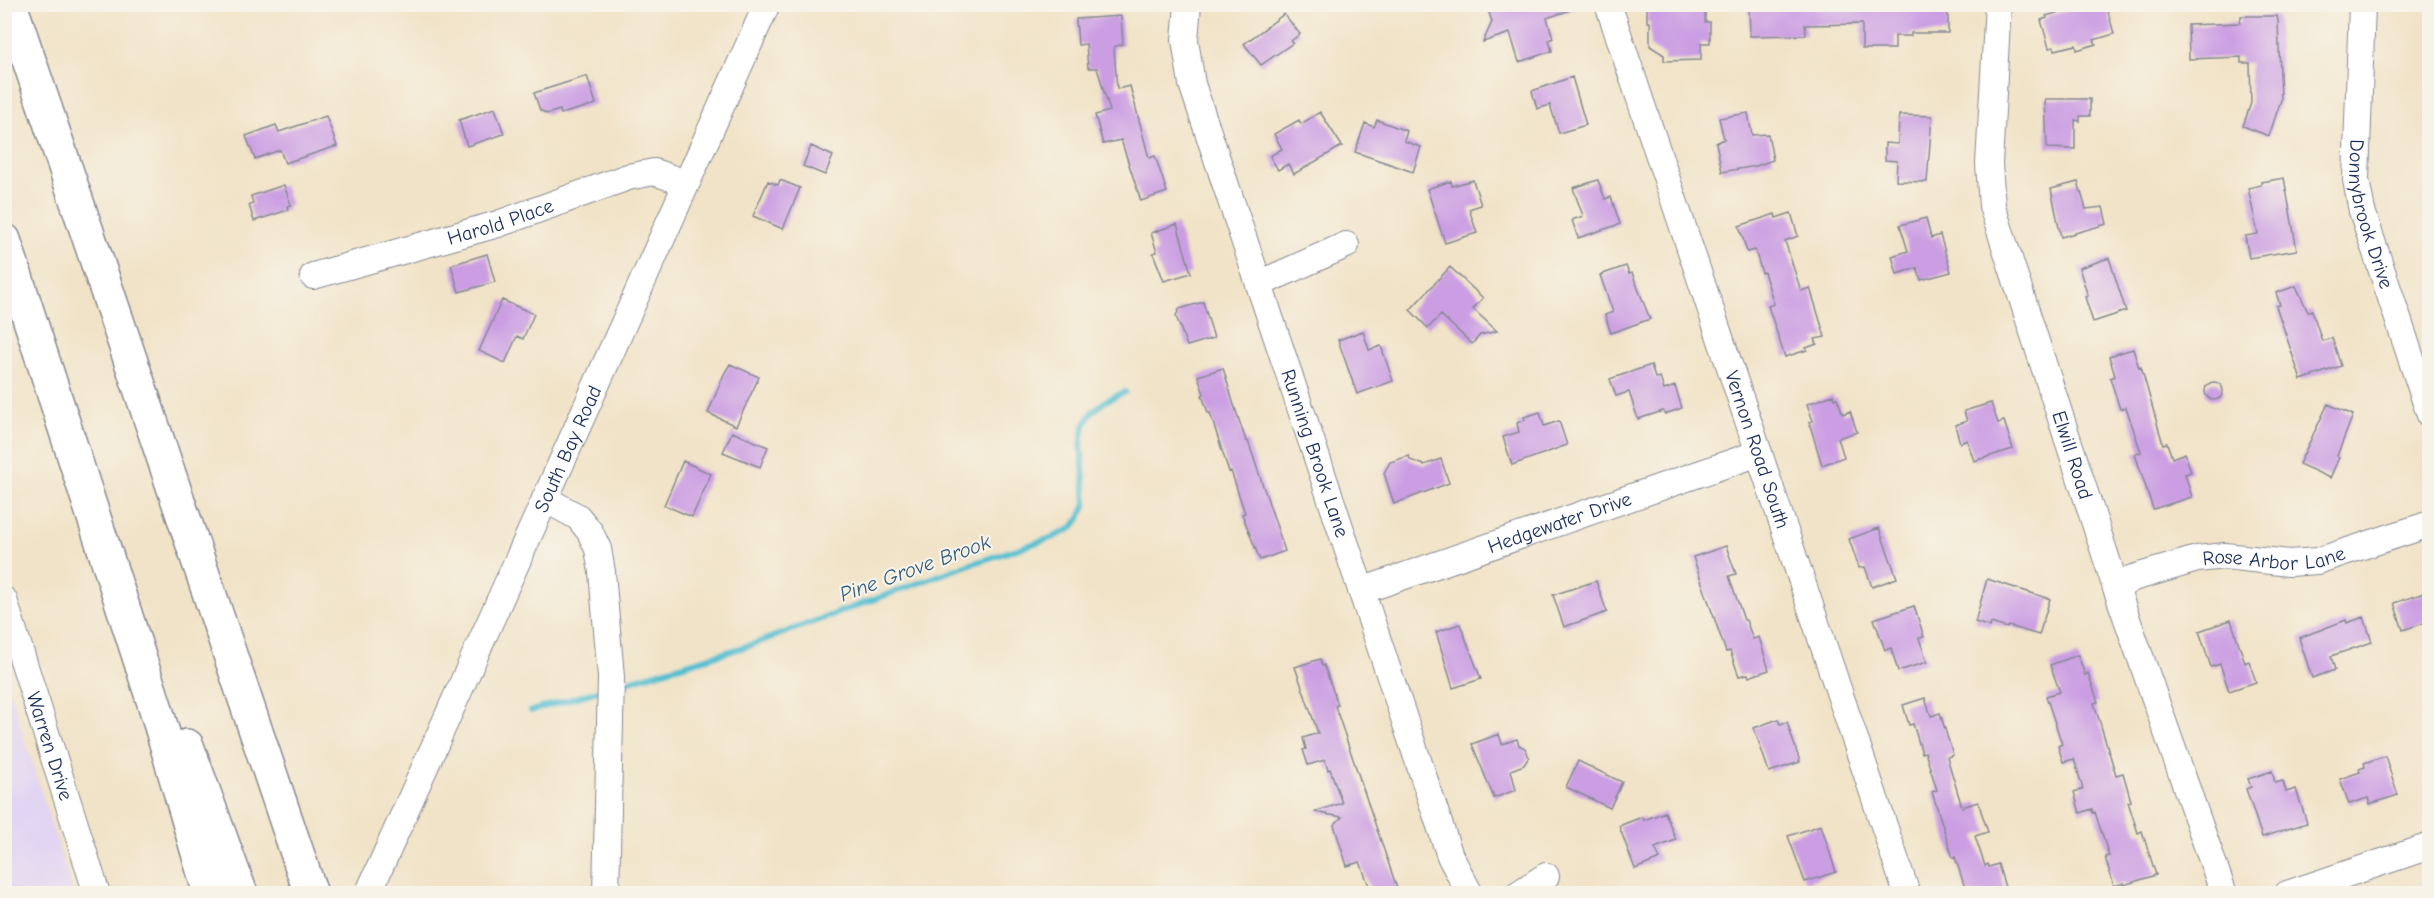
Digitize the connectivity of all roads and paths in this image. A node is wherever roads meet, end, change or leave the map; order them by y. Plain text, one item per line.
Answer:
1 (10, 4) edge
2 (767, 4) edge
3 (1188, 4) edge
4 (1608, 4) edge
5 (1998, 4) edge
6 (2362, 4) edge
7 (686, 183) junction
8 (4, 240) edge
9 (1346, 245) dead end
10 (313, 276) dead end
11 (1259, 284) junction
12 (45, 362) junction
13 (2430, 415) edge
14 (1759, 453) junction
15 (545, 499) junction
16 (2430, 524) edge
17 (2116, 588) junction
18 (1361, 591) junction
19 (4, 600) edge
20 (2430, 846) edge
21 (1546, 876) dead end
22 (97, 894) edge
23 (210, 894) edge
24 (241, 894) edge
25 (311, 894) edge
26 (368, 894) edge
27 (606, 894) edge
28 (1470, 894) edge
29 (1518, 894) edge
30 (1907, 894) edge
31 (2224, 894) edge
32 (2287, 894) edge

1 - 25 highway
2 - 7 street, South Bay Road
3 - 11 street, Running Brook Lane
4 - 14 street, Vernon Road South
5 - 17 street, Elwill Road
6 - 13 street, Donnybrook Drive
7 - 10 street, Harold Place
7 - 15 street, South Bay Road
8 - 12 highway
9 - 11 street
11 - 18 street, Running Brook Lane
12 - 23 highway
12 - 24 highway
14 - 18 street, Hedgewater Drive
14 - 30 street, Vernon Road South
15 - 26 street, South Bay Road
15 - 27 street
16 - 17 street, Rose Arbor Lane
17 - 31 street, Elwill Road
18 - 28 street, Running Brook Lane
19 - 22 street, Warren Drive
20 - 32 street
21 - 29 street

